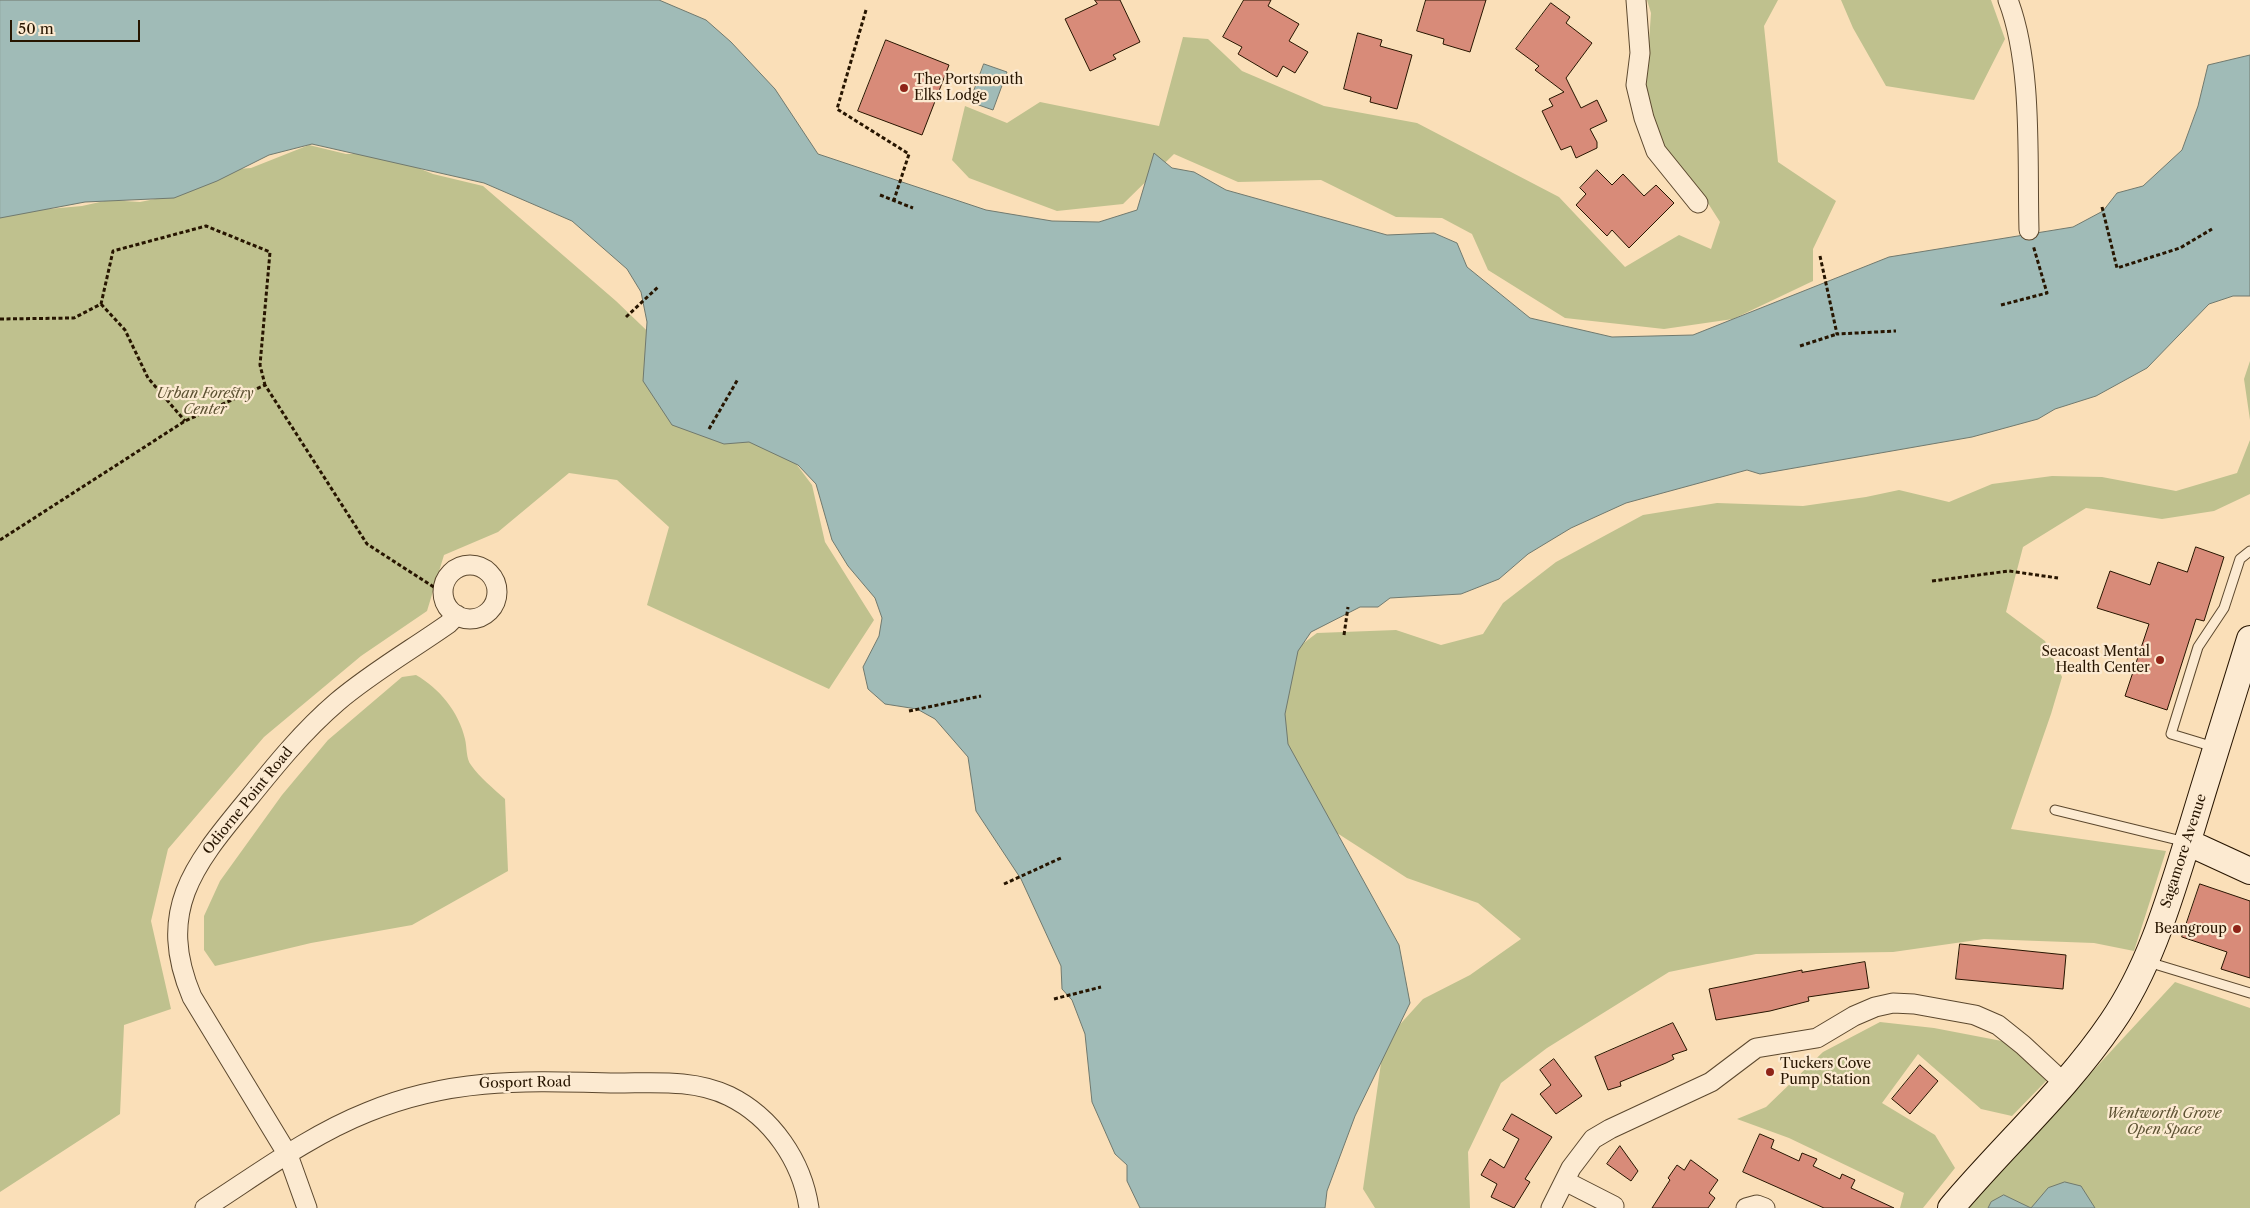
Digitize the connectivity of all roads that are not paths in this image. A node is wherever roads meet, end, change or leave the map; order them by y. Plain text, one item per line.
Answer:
1 (1636, 0) edge
2 (2008, 0) edge
3 (1698, 203) dead end
4 (2029, 230) road end
5 (2250, 551) edge
6 (456, 615) junction
7 (2250, 638) edge
8 (2216, 748) junction
9 (2055, 810) dead end
10 (2187, 842) junction
11 (2250, 871) edge
12 (2145, 961) junction
13 (2250, 993) edge
14 (2064, 1083) junction
15 (288, 1155) junction
16 (1565, 1181) junction
17 (1614, 1206) dead end
18 (205, 1208) edge
19 (307, 1208) edge
20 (810, 1208) edge
21 (1551, 1208) edge
22 (1746, 1208) edge
23 (1765, 1208) edge
24 (1950, 1208) edge

1 - 3 street
2 - 4 street
5 - 8 lane
6 - 6 street
6 - 15 street, Odiorne Point Road
7 - 8 main road, Sagamore Avenue
8 - 10 main road, Sagamore Avenue
9 - 10 lane
10 - 11 main road
10 - 12 main road, Sagamore Avenue
12 - 13 lane
12 - 14 main road, Sagamore Avenue
14 - 16 street
14 - 24 main road, Sagamore Avenue
15 - 18 street, Gosport Road
15 - 19 street, Odiorne Point Road
15 - 20 street, Gosport Road
16 - 17 street
16 - 21 street
22 - 23 street

